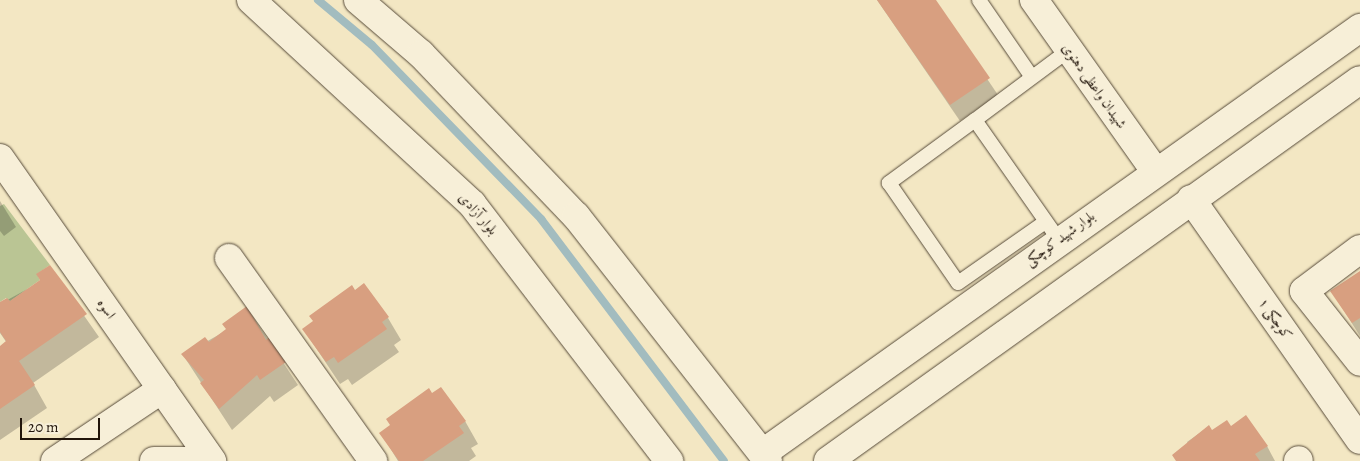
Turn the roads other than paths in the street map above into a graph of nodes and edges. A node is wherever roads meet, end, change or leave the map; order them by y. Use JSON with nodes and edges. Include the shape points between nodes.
{"nodes":[{"id":1,"x":251,"y":0,"type":"edge"},
{"id":2,"x":358,"y":0,"type":"edge"},
{"id":3,"x":979,"y":0,"type":"edge"},
{"id":4,"x":1034,"y":0,"type":"edge"},
{"id":5,"x":1360,"y":28,"type":"edge"},
{"id":6,"x":1069,"y":50,"type":"junction"},
{"id":7,"x":1032,"y":77,"type":"junction"},
{"id":8,"x":1360,"y":80,"type":"edge"},
{"id":9,"x":975,"y":120,"type":"junction"},
{"id":10,"x":0,"y":158,"type":"edge"},
{"id":11,"x":1155,"y":171,"type":"junction"},
{"id":12,"x":1191,"y":199,"type":"junction"},
{"id":13,"x":1052,"y":231,"type":"junction"},
{"id":14,"x":1360,"y":249,"type":"edge"},
{"id":15,"x":229,"y":258,"type":"dead end"},
{"id":16,"x":1360,"y":362,"type":"edge"},
{"id":17,"x":162,"y":389,"type":"junction"},
{"id":18,"x":821,"y":412,"type":"junction"},
{"id":19,"x":1360,"y":440,"type":"edge"},
{"id":20,"x":838,"y":454,"type":"edge"},
{"id":21,"x":766,"y":457,"type":"edge"},
{"id":22,"x":55,"y":461,"type":"edge"},
{"id":23,"x":154,"y":461,"type":"edge"},
{"id":24,"x":187,"y":461,"type":"edge"},
{"id":25,"x":212,"y":461,"type":"edge"},
{"id":26,"x":373,"y":461,"type":"edge"},
{"id":27,"x":669,"y":461,"type":"edge"}],
"edges":[{"from":1,"to":27,"type":"street","name":"بلوار آزادی","via":[[472,204]]},
{"from":2,"to":21,"type":"street","via":[[428,61],[557,196]]},
{"from":3,"to":7,"type":"lane"},
{"from":4,"to":6,"type":"street","name":"شهیدان واعظی دهنوی"},
{"from":5,"to":11,"type":"street","name":"بلوار شهید کوچکی"},
{"from":6,"to":7,"type":"lane"},
{"from":6,"to":11,"type":"street","name":"شهیدان واعظی دهنوی"},
{"from":7,"to":9,"type":"lane"},
{"from":8,"to":12,"type":"street"},
{"from":9,"to":13,"type":"lane"},
{"from":9,"to":13,"type":"lane","via":[[889,183],[899,198],[958,283]]},
{"from":10,"to":17,"type":"street","name":"اسوه"},
{"from":11,"to":13,"type":"street","name":"بلوار شهید کوچکی"},
{"from":12,"to":19,"type":"street","name":"کوچکی ۱"},
{"from":12,"to":20,"type":"street"},
{"from":13,"to":18,"type":"street","name":"بلوار شهید کوچکی"},
{"from":14,"to":16,"type":"street","via":[[1304,291]]},
{"from":15,"to":26,"type":"street"},
{"from":17,"to":22,"type":"street"},
{"from":17,"to":25,"type":"street","name":"اسوه"},
{"from":18,"to":20,"type":"street","via":[[824,437]]},
{"from":18,"to":21,"type":"street","name":"بلوار شهید کوچکی"},
{"from":23,"to":24,"type":"street"}]}
